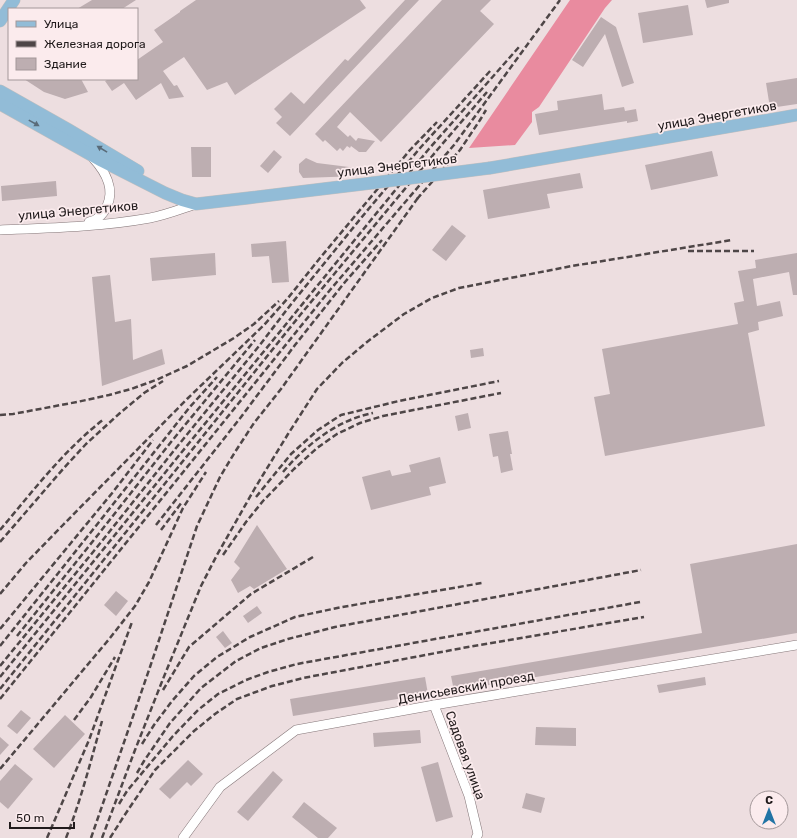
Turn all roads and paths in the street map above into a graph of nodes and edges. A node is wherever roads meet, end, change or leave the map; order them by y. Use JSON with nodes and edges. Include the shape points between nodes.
{"nodes":[{"id":1,"x":5,"y":0,"type":"edge"},
{"id":2,"x":0,"y":7,"type":"edge"},
{"id":3,"x":8,"y":9,"type":"edge"},
{"id":4,"x":0,"y":21,"type":"edge"},
{"id":5,"x":0,"y":92,"type":"edge"},
{"id":6,"x":0,"y":104,"type":"edge"},
{"id":7,"x":797,"y":115,"type":"edge"},
{"id":8,"x":86,"y":151,"type":"junction"},
{"id":9,"x":196,"y":204,"type":"junction"},
{"id":10,"x":74,"y":226,"type":"junction"},
{"id":11,"x":0,"y":230,"type":"edge"},
{"id":12,"x":797,"y":645,"type":"edge"},
{"id":13,"x":434,"y":705,"type":"junction"},
{"id":14,"x":184,"y":838,"type":"edge"},
{"id":15,"x":476,"y":838,"type":"edge"}],
"edges":[{"from":1,"to":2,"type":"main road"},
{"from":3,"to":4,"type":"main road"},
{"from":9,"to":5,"type":"main road","one_way":true},
{"from":6,"to":8,"type":"main road","one_way":true},
{"from":7,"to":9,"type":"main road","name":"улица Энергетиков","bridge":true,"via":[[490,168]]},
{"from":8,"to":9,"type":"main road","via":[[165,192]]},
{"from":8,"to":10,"type":"street","via":[[100,165],[106,177],[110,187],[110,200],[104,213],[95,220]]},
{"from":9,"to":10,"type":"street","name":"улица Энергетиков","via":[[150,218]]},
{"from":10,"to":11,"type":"street","name":"улица Энергетиков"},
{"from":12,"to":13,"type":"street","name":"Денисьевский проезд"},
{"from":13,"to":14,"type":"street","name":"Денисьевский проезд","via":[[296,730],[220,787]]},
{"from":13,"to":15,"type":"street","name":"Садовая улица","via":[[469,796],[478,834]]}]}
